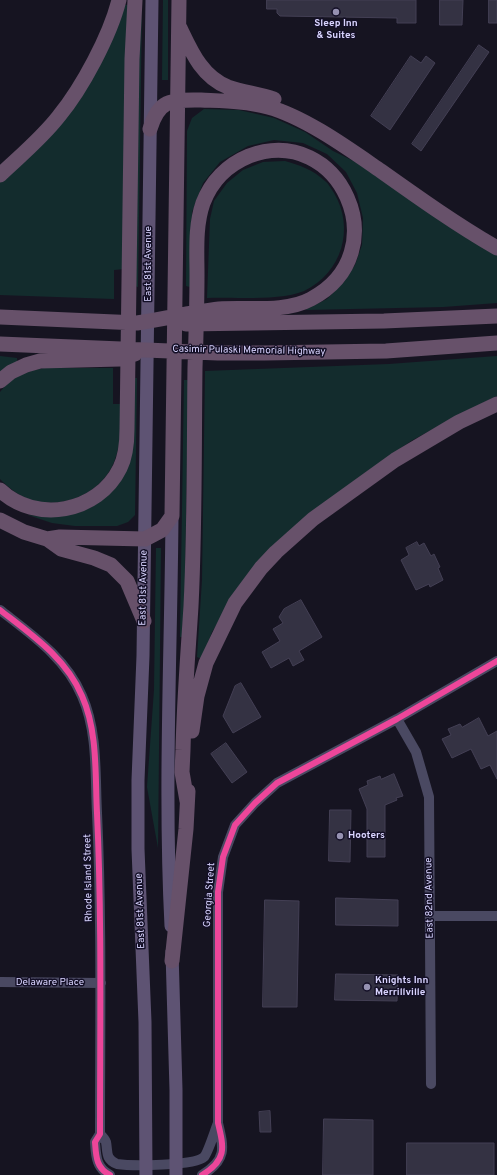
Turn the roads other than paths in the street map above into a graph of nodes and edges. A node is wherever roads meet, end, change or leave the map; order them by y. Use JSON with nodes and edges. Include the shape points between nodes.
{"nodes":[{"id":1,"x":119,"y":0,"type":"edge"},
{"id":2,"x":135,"y":0,"type":"edge"},
{"id":3,"x":152,"y":0,"type":"edge"},
{"id":4,"x":179,"y":0,"type":"edge"},
{"id":5,"x":178,"y":24,"type":"junction"},
{"id":6,"x":177,"y":100,"type":"junction"},
{"id":7,"x":150,"y":129,"type":"junction"},
{"id":8,"x":347,"y":148,"type":"junction"},
{"id":9,"x":0,"y":175,"type":"edge"},
{"id":10,"x":497,"y":248,"type":"edge"},
{"id":11,"x":497,"y":316,"type":"edge"},
{"id":12,"x":0,"y":317,"type":"edge"},
{"id":13,"x":218,"y":317,"type":"junction"},
{"id":14,"x":497,"y":343,"type":"edge"},
{"id":15,"x":0,"y":344,"type":"edge"},
{"id":16,"x":104,"y":354,"type":"junction"},
{"id":17,"x":0,"y":381,"type":"edge"},
{"id":18,"x":497,"y":404,"type":"edge"},
{"id":19,"x":0,"y":490,"type":"edge"},
{"id":20,"x":172,"y":516,"type":"junction"},
{"id":21,"x":0,"y":520,"type":"edge"},
{"id":22,"x":47,"y":539,"type":"junction"},
{"id":23,"x":145,"y":539,"type":"junction"},
{"id":24,"x":0,"y":610,"type":"edge"},
{"id":25,"x":144,"y":621,"type":"junction"},
{"id":26,"x":497,"y":661,"type":"edge"},
{"id":27,"x":397,"y":719,"type":"junction"},
{"id":28,"x":187,"y":801,"type":"junction"},
{"id":29,"x":430,"y":916,"type":"junction"},
{"id":30,"x":497,"y":916,"type":"edge"},
{"id":31,"x":172,"y":960,"type":"junction"},
{"id":32,"x":0,"y":982,"type":"edge"},
{"id":33,"x":101,"y":983,"type":"junction"},
{"id":34,"x":431,"y":1084,"type":"dead end"},
{"id":35,"x":218,"y":1123,"type":"junction"},
{"id":36,"x":100,"y":1134,"type":"junction"},
{"id":37,"x":176,"y":1169,"type":"edge"},
{"id":38,"x":146,"y":1170,"type":"edge"},
{"id":39,"x":110,"y":1175,"type":"edge"},
{"id":40,"x":202,"y":1175,"type":"edge"}],
"edges":[{"from":1,"to":9,"type":"highway","via":[[114,18],[79,88],[59,117]]},
{"from":2,"to":19,"type":"highway","via":[[127,429],[121,467],[94,498],[72,508],[36,509],[14,501]]},
{"from":3,"to":7,"type":"main road","name":"East 81st Avenue"},
{"from":4,"to":5,"type":"highway"},
{"from":5,"to":6,"type":"highway"},
{"from":5,"to":8,"type":"highway","via":[[196,60],[220,83],[296,108],[312,117]]},
{"from":6,"to":7,"type":"highway","via":[[159,109]]},
{"from":6,"to":8,"type":"highway","via":[[238,102],[268,107],[307,124]]},
{"from":6,"to":20,"type":"highway"},
{"from":7,"to":23,"type":"main road","name":"East 81st Avenue"},
{"from":8,"to":10,"type":"highway"},
{"from":11,"to":13,"type":"highway","via":[[384,322]]},
{"from":12,"to":13,"type":"highway","via":[[137,324]]},
{"from":13,"to":28,"type":"highway","via":[[300,304],[322,292],[339,276],[350,256],[354,240],[352,207],[340,183],[310,158],[284,151],[263,152],[242,159],[210,188],[199,216],[191,582],[182,772]]},
{"from":14,"to":16,"type":"highway","name":"Casimir Pulaski Memorial Highway","via":[[386,351],[218,353],[150,350]]},
{"from":15,"to":16,"type":"highway","name":"Casimir Pulaski Memorial Highway"},
{"from":16,"to":17,"type":"highway","via":[[40,361],[16,370]]},
{"from":18,"to":28,"type":"highway","via":[[459,422],[395,460],[313,519],[261,568],[235,603],[206,663],[194,716]]},
{"from":20,"to":23,"type":"highway","via":[[162,530]]},
{"from":20,"to":31,"type":"main road","via":[[168,876]]},
{"from":21,"to":22,"type":"highway","via":[[24,532]]},
{"from":22,"to":23,"type":"highway"},
{"from":22,"to":25,"type":"highway","via":[[61,549],[100,560],[116,569],[130,588]]},
{"from":23,"to":25,"type":"main road","name":"East 81st Avenue"},
{"from":24,"to":33,"type":"street","name":"Rhode Island Street","via":[[61,662],[78,688],[89,716],[93,742],[100,872]]},
{"from":25,"to":38,"type":"main road","name":"East 81st Avenue","via":[[138,780],[145,1022]]},
{"from":26,"to":27,"type":"street","name":"Georgia Street"},
{"from":27,"to":29,"type":"street","name":"East 82nd Avenue","via":[[416,752],[429,797]]},
{"from":27,"to":35,"type":"street","name":"Georgia Street","via":[[277,784],[234,825],[223,857],[218,892]]},
{"from":28,"to":31,"type":"highway","via":[[186,835]]},
{"from":29,"to":30,"type":"street"},
{"from":29,"to":34,"type":"street","name":"East 82nd Avenue"},
{"from":31,"to":37,"type":"main road"},
{"from":32,"to":33,"type":"street","name":"Delaware Place"},
{"from":33,"to":36,"type":"street","name":"Rhode Island Street"},
{"from":35,"to":37,"type":"street","name":"Georgia Street","via":[[207,1153],[202,1158]]},
{"from":35,"to":40,"type":"street","name":"Georgia Street","via":[[223,1143],[222,1155],[214,1166]]},
{"from":36,"to":38,"type":"street","name":"Rhode Island Street","via":[[106,1142],[108,1156],[114,1162]]},
{"from":36,"to":39,"type":"street","name":"Rhode Island Street","via":[[95,1142],[97,1160],[101,1168]]},
{"from":37,"to":38,"type":"street","name":"Rhode Island Street"}]}
